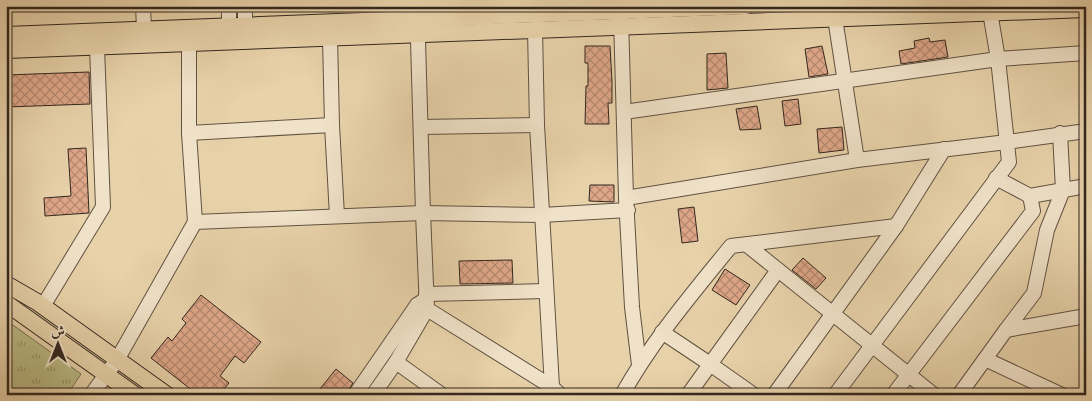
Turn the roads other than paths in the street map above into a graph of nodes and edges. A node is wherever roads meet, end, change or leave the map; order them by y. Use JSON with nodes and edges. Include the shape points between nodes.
{"nodes":[{"id":1,"x":143,"y":6,"type":"edge"},
{"id":2,"x":229,"y":6,"type":"edge"},
{"id":3,"x":245,"y":6,"type":"edge"},
{"id":4,"x":746,"y":6,"type":"edge"},
{"id":5,"x":1086,"y":8,"type":"edge"},
{"id":6,"x":990,"y":12,"type":"junction"},
{"id":7,"x":621,"y":15,"type":"edge"},
{"id":8,"x":835,"y":18,"type":"junction"},
{"id":9,"x":418,"y":20,"type":"edge"},
{"id":10,"x":237,"y":26,"type":"junction"},
{"id":11,"x":144,"y":29,"type":"junction"},
{"id":12,"x":535,"y":30,"type":"junction"},
{"id":13,"x":6,"y":35,"type":"edge"},
{"id":14,"x":187,"y":35,"type":"junction"},
{"id":15,"x":330,"y":38,"type":"junction"},
{"id":16,"x":97,"y":46,"type":"junction"},
{"id":17,"x":6,"y":50,"type":"edge"},
{"id":18,"x":1086,"y":53,"type":"edge"},
{"id":19,"x":998,"y":59,"type":"junction"},
{"id":20,"x":844,"y":80,"type":"junction"},
{"id":21,"x":624,"y":112,"type":"junction"},
{"id":22,"x":332,"y":125,"type":"junction"},
{"id":23,"x":537,"y":125,"type":"junction"},
{"id":24,"x":420,"y":127,"type":"junction"},
{"id":25,"x":1086,"y":131,"type":"edge"},
{"id":26,"x":189,"y":133,"type":"junction"},
{"id":27,"x":1060,"y":134,"type":"junction"},
{"id":28,"x":1007,"y":142,"type":"junction"},
{"id":29,"x":944,"y":149,"type":"junction"},
{"id":30,"x":857,"y":160,"type":"junction"},
{"id":31,"x":996,"y":178,"type":"junction"},
{"id":32,"x":1086,"y":186,"type":"edge"},
{"id":33,"x":1063,"y":190,"type":"junction"},
{"id":34,"x":1030,"y":196,"type":"junction"},
{"id":35,"x":627,"y":204,"type":"junction"},
{"id":36,"x":422,"y":213,"type":"junction"},
{"id":37,"x":542,"y":214,"type":"junction"},
{"id":38,"x":338,"y":216,"type":"junction"},
{"id":39,"x":195,"y":222,"type":"junction"},
{"id":40,"x":896,"y":226,"type":"junction"},
{"id":41,"x":747,"y":245,"type":"junction"},
{"id":42,"x":778,"y":270,"type":"junction"},
{"id":43,"x":6,"y":284,"type":"edge"},
{"id":44,"x":545,"y":291,"type":"junction"},
{"id":45,"x":424,"y":302,"type":"junction"},
{"id":46,"x":6,"y":303,"type":"edge"},
{"id":47,"x":43,"y":306,"type":"junction"},
{"id":48,"x":833,"y":315,"type":"junction"},
{"id":49,"x":1086,"y":316,"type":"edge"},
{"id":50,"x":1006,"y":330,"type":"junction"},
{"id":51,"x":662,"y":332,"type":"junction"},
{"id":52,"x":871,"y":346,"type":"junction"},
{"id":53,"x":985,"y":359,"type":"junction"},
{"id":54,"x":117,"y":360,"type":"junction"},
{"id":55,"x":396,"y":362,"type":"junction"},
{"id":56,"x":710,"y":364,"type":"junction"},
{"id":57,"x":638,"y":365,"type":"junction"},
{"id":58,"x":106,"y":374,"type":"junction"},
{"id":59,"x":908,"y":374,"type":"junction"},
{"id":60,"x":556,"y":391,"type":"edge"},
{"id":61,"x":91,"y":395,"type":"edge"},
{"id":62,"x":135,"y":395,"type":"edge"},
{"id":63,"x":167,"y":395,"type":"edge"},
{"id":64,"x":354,"y":395,"type":"edge"},
{"id":65,"x":373,"y":395,"type":"edge"},
{"id":66,"x":442,"y":395,"type":"edge"},
{"id":67,"x":622,"y":395,"type":"edge"},
{"id":68,"x":688,"y":395,"type":"edge"},
{"id":69,"x":754,"y":395,"type":"edge"},
{"id":70,"x":774,"y":395,"type":"edge"},
{"id":71,"x":835,"y":395,"type":"edge"},
{"id":72,"x":892,"y":395,"type":"edge"},
{"id":73,"x":934,"y":395,"type":"edge"},
{"id":74,"x":959,"y":395,"type":"edge"},
{"id":75,"x":1062,"y":395,"type":"edge"}],
"edges":[{"from":1,"to":11,"type":"street"},
{"from":2,"to":10,"type":"street"},
{"from":3,"to":10,"type":"street"},
{"from":4,"to":7,"type":"main road"},
{"from":5,"to":6,"type":"main road"},
{"from":6,"to":8,"type":"main road"},
{"from":6,"to":19,"type":"street"},
{"from":7,"to":8,"type":"main road"},
{"from":7,"to":9,"type":"main road"},
{"from":7,"to":12,"type":"main road"},
{"from":7,"to":21,"type":"street"},
{"from":8,"to":20,"type":"street"},
{"from":9,"to":10,"type":"main road"},
{"from":9,"to":12,"type":"main road"},
{"from":9,"to":15,"type":"main road"},
{"from":9,"to":24,"type":"street"},
{"from":10,"to":14,"type":"main road"},
{"from":11,"to":13,"type":"main road"},
{"from":11,"to":14,"type":"main road"},
{"from":12,"to":23,"type":"street"},
{"from":14,"to":15,"type":"main road"},
{"from":14,"to":16,"type":"main road"},
{"from":14,"to":26,"type":"street"},
{"from":15,"to":22,"type":"street"},
{"from":16,"to":17,"type":"main road"},
{"from":16,"to":47,"type":"street","via":[[103,207]]},
{"from":18,"to":19,"type":"street"},
{"from":19,"to":20,"type":"street"},
{"from":19,"to":28,"type":"street"},
{"from":20,"to":21,"type":"street"},
{"from":20,"to":30,"type":"street"},
{"from":21,"to":35,"type":"street"},
{"from":22,"to":26,"type":"street"},
{"from":22,"to":38,"type":"street"},
{"from":23,"to":24,"type":"street"},
{"from":23,"to":37,"type":"street"},
{"from":24,"to":36,"type":"street"},
{"from":25,"to":27,"type":"street"},
{"from":26,"to":39,"type":"street"},
{"from":27,"to":28,"type":"street"},
{"from":27,"to":33,"type":"street"},
{"from":28,"to":29,"type":"street"},
{"from":28,"to":31,"type":"street","via":[[1009,162]]},
{"from":29,"to":30,"type":"street"},
{"from":29,"to":40,"type":"street"},
{"from":30,"to":35,"type":"street"},
{"from":31,"to":34,"type":"street"},
{"from":31,"to":52,"type":"street"},
{"from":32,"to":33,"type":"street"},
{"from":33,"to":34,"type":"street"},
{"from":33,"to":50,"type":"street","via":[[1048,230],[1034,293]]},
{"from":34,"to":59,"type":"street","via":[[1033,211]]},
{"from":35,"to":37,"type":"street"},
{"from":35,"to":57,"type":"street"},
{"from":36,"to":37,"type":"street"},
{"from":36,"to":38,"type":"street"},
{"from":36,"to":45,"type":"street"},
{"from":37,"to":44,"type":"street"},
{"from":38,"to":39,"type":"street"},
{"from":39,"to":54,"type":"street"},
{"from":40,"to":41,"type":"street"},
{"from":40,"to":48,"type":"street"},
{"from":41,"to":42,"type":"street"},
{"from":41,"to":51,"type":"street","via":[[731,246]]},
{"from":42,"to":48,"type":"street"},
{"from":42,"to":56,"type":"street"},
{"from":43,"to":47,"type":"main road"},
{"from":44,"to":45,"type":"street"},
{"from":44,"to":60,"type":"street"},
{"from":45,"to":55,"type":"street"},
{"from":45,"to":60,"type":"street"},
{"from":45,"to":64,"type":"street"},
{"from":46,"to":58,"type":"main road"},
{"from":47,"to":54,"type":"main road"},
{"from":48,"to":52,"type":"street"},
{"from":48,"to":70,"type":"street"},
{"from":49,"to":50,"type":"street"},
{"from":50,"to":53,"type":"street"},
{"from":51,"to":56,"type":"street"},
{"from":51,"to":57,"type":"street"},
{"from":52,"to":59,"type":"street"},
{"from":52,"to":71,"type":"street"},
{"from":53,"to":74,"type":"street"},
{"from":53,"to":75,"type":"street"},
{"from":54,"to":58,"type":"street"},
{"from":54,"to":63,"type":"main road"},
{"from":55,"to":65,"type":"street"},
{"from":55,"to":66,"type":"street"},
{"from":56,"to":68,"type":"street"},
{"from":56,"to":69,"type":"street"},
{"from":57,"to":67,"type":"street"},
{"from":58,"to":61,"type":"street"},
{"from":58,"to":62,"type":"main road"},
{"from":59,"to":72,"type":"street"},
{"from":59,"to":73,"type":"street"}]}
